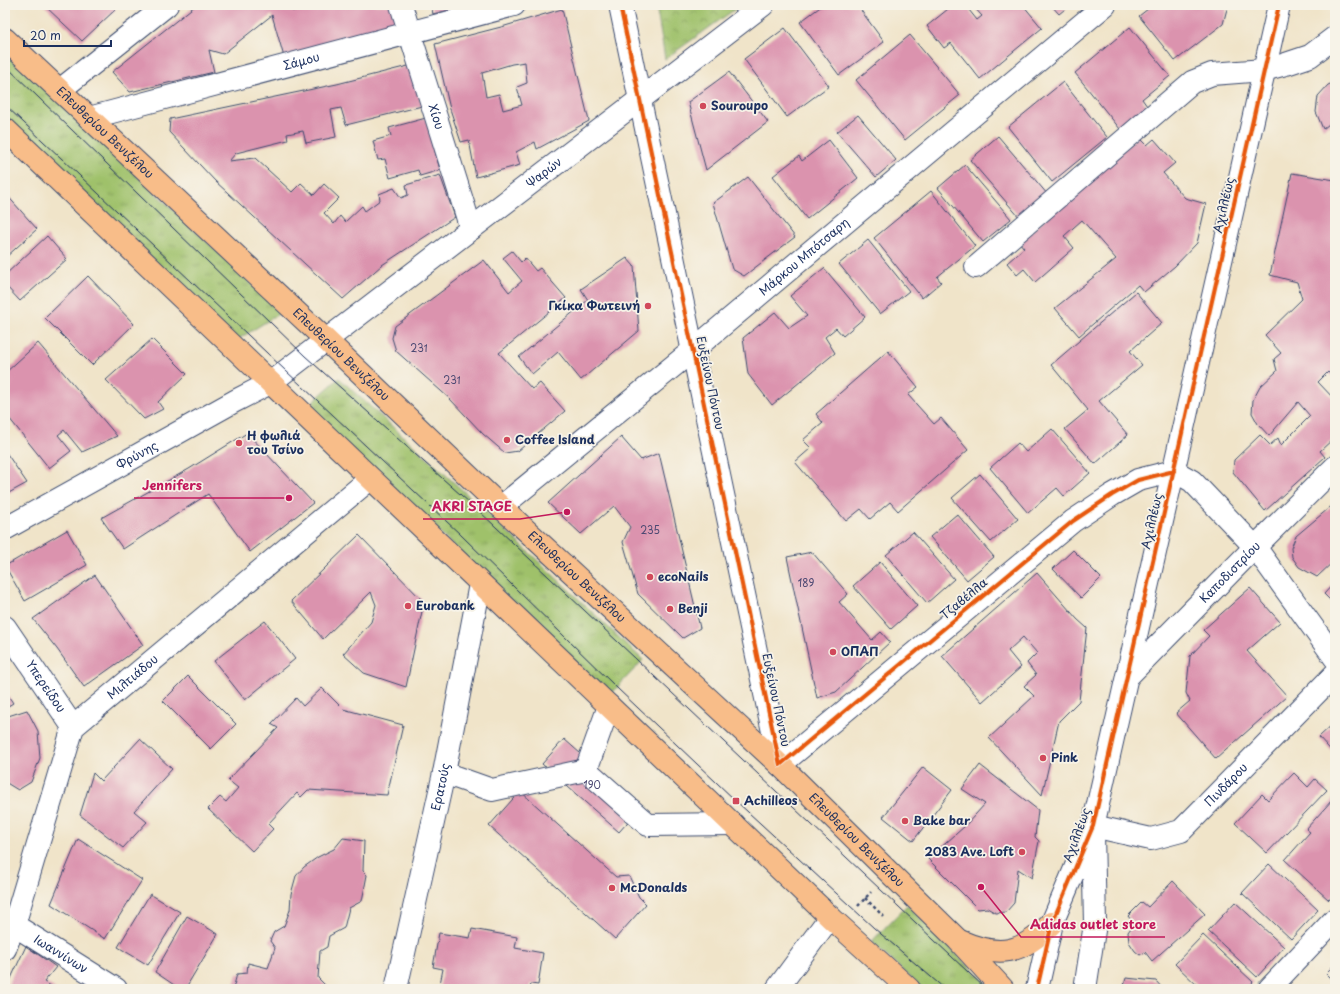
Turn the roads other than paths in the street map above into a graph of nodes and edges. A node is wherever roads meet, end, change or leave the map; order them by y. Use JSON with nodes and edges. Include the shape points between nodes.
{"nodes":[{"id":1,"x":167,"y":5,"type":"edge"},
{"id":2,"x":401,"y":5,"type":"edge"},
{"id":3,"x":514,"y":5,"type":"edge"},
{"id":4,"x":620,"y":5,"type":"edge"},
{"id":5,"x":763,"y":5,"type":"edge"},
{"id":6,"x":1105,"y":5,"type":"edge"},
{"id":7,"x":1279,"y":5,"type":"edge"},
{"id":8,"x":410,"y":34,"type":"junction"},
{"id":9,"x":1335,"y":37,"type":"edge"},
{"id":10,"x":5,"y":39,"type":"edge"},
{"id":11,"x":1264,"y":70,"type":"junction"},
{"id":12,"x":60,"y":90,"type":"junction"},
{"id":13,"x":640,"y":100,"type":"junction"},
{"id":14,"x":89,"y":118,"type":"junction"},
{"id":15,"x":7,"y":135,"type":"edge"},
{"id":16,"x":471,"y":229,"type":"junction"},
{"id":17,"x":976,"y":267,"type":"dead end"},
{"id":18,"x":326,"y":340,"type":"junction"},
{"id":19,"x":693,"y":350,"type":"junction"},
{"id":20,"x":270,"y":383,"type":"junction"},
{"id":21,"x":1335,"y":468,"type":"edge"},
{"id":22,"x":1174,"y":471,"type":"junction"},
{"id":23,"x":370,"y":479,"type":"junction"},
{"id":24,"x":501,"y":507,"type":"junction"},
{"id":25,"x":5,"y":529,"type":"edge"},
{"id":26,"x":1255,"y":547,"type":"junction"},
{"id":27,"x":480,"y":584,"type":"junction"},
{"id":28,"x":5,"y":627,"type":"edge"},
{"id":29,"x":1335,"y":658,"type":"edge"},
{"id":30,"x":1335,"y":674,"type":"edge"},
{"id":31,"x":1127,"y":677,"type":"junction"},
{"id":32,"x":609,"y":706,"type":"junction"},
{"id":33,"x":73,"y":727,"type":"junction"},
{"id":34,"x":780,"y":765,"type":"junction"},
{"id":35,"x":586,"y":770,"type":"junction"},
{"id":36,"x":444,"y":772,"type":"junction"},
{"id":37,"x":732,"y":824,"type":"junction"},
{"id":38,"x":1093,"y":826,"type":"junction"},
{"id":39,"x":830,"y":917,"type":"junction"},
{"id":40,"x":1335,"y":919,"type":"edge"},
{"id":41,"x":10,"y":923,"type":"edge"},
{"id":42,"x":1052,"y":923,"type":"junction"},
{"id":43,"x":958,"y":940,"type":"junction"},
{"id":44,"x":5,"y":949,"type":"edge"},
{"id":45,"x":116,"y":989,"type":"edge"},
{"id":46,"x":396,"y":989,"type":"edge"},
{"id":47,"x":777,"y":989,"type":"edge"},
{"id":48,"x":909,"y":989,"type":"edge"},
{"id":49,"x":1004,"y":989,"type":"edge"},
{"id":50,"x":1037,"y":989,"type":"edge"},
{"id":51,"x":1085,"y":989,"type":"edge"},
{"id":52,"x":1269,"y":989,"type":"edge"}],
"edges":[{"from":1,"to":12,"type":"street"},
{"from":2,"to":8,"type":"street","name":"Χίου"},
{"from":3,"to":8,"type":"street","name":"Σάμου"},
{"from":4,"to":13,"type":"street","name":"Ευξείνου Πόντου"},
{"from":5,"to":13,"type":"street","name":"Ψαρών"},
{"from":6,"to":19,"type":"street","name":"Μάρκου Μπότσαρη"},
{"from":7,"to":11,"type":"street","name":"Αχιλλέως"},
{"from":8,"to":14,"type":"street","name":"Σάμου"},
{"from":8,"to":16,"type":"street","name":"Χίου"},
{"from":9,"to":11,"type":"street","via":[[1310,56]]},
{"from":10,"to":12,"type":"main road","name":"Ελευθερίου Βενιζέλου"},
{"from":11,"to":17,"type":"street","via":[[1212,74],[1192,82]]},
{"from":11,"to":22,"type":"street","name":"Αχιλλέως"},
{"from":12,"to":14,"type":"main road","name":"Ελευθερίου Βενιζέλου"},
{"from":13,"to":16,"type":"street","name":"Ψαρών"},
{"from":13,"to":19,"type":"street","name":"Ευξείνου Πόντου"},
{"from":14,"to":18,"type":"main road","name":"Ελευθερίου Βενιζέλου"},
{"from":15,"to":20,"type":"main road"},
{"from":16,"to":18,"type":"street","name":"Ψαρών"},
{"from":18,"to":20,"type":"street","name":"Φρύνης"},
{"from":18,"to":24,"type":"main road","name":"Ελευθερίου Βενιζέλου"},
{"from":19,"to":24,"type":"street","name":"Μάρκου Μπότσαρη"},
{"from":19,"to":34,"type":"street","name":"Ευξείνου Πόντου"},
{"from":20,"to":23,"type":"main road"},
{"from":20,"to":25,"type":"street","name":"Φρύνης"},
{"from":21,"to":26,"type":"street","name":"Καποδιστρίου"},
{"from":22,"to":26,"type":"street","via":[[1192,481]]},
{"from":22,"to":31,"type":"street","name":"Αχιλλέως"},
{"from":22,"to":34,"type":"street","name":"Τζαβέλλα","via":[[1138,480],[1073,521]]},
{"from":23,"to":27,"type":"main road"},
{"from":23,"to":33,"type":"street","name":"Μιλτιάδου"},
{"from":24,"to":34,"type":"main road","name":"Ελευθερίου Βενιζέλου"},
{"from":26,"to":29,"type":"street"},
{"from":26,"to":31,"type":"street","name":"Καποδιστρίου"},
{"from":27,"to":32,"type":"main road"},
{"from":27,"to":36,"type":"street","name":"Ερατούς"},
{"from":28,"to":33,"type":"street","name":"Υπερείδου"},
{"from":30,"to":38,"type":"street","name":"Πινδάρου","via":[[1181,831],[1151,838]]},
{"from":31,"to":38,"type":"street","name":"Αχιλλέως"},
{"from":32,"to":35,"type":"street"},
{"from":32,"to":37,"type":"main road"},
{"from":33,"to":41,"type":"street"},
{"from":34,"to":43,"type":"main road","name":"Ελευθερίου Βενιζέλου"},
{"from":35,"to":36,"type":"street","via":[[492,790]]},
{"from":35,"to":37,"type":"street","via":[[648,825]]},
{"from":36,"to":46,"type":"street","name":"Ερατούς"},
{"from":37,"to":39,"type":"main road"},
{"from":38,"to":42,"type":"street","name":"Αχιλλέως"},
{"from":38,"to":51,"type":"street","name":"Αχιλλέως","via":[[1095,924]]},
{"from":39,"to":47,"type":"street"},
{"from":39,"to":48,"type":"main road"},
{"from":40,"to":52,"type":"street"},
{"from":41,"to":44,"type":"street"},
{"from":41,"to":45,"type":"street","name":"Ιωαννίνων"},
{"from":42,"to":43,"type":"main road","via":[[1034,941],[1008,951],[978,949]]},
{"from":42,"to":50,"type":"street","name":"Αχιλλέως"},
{"from":43,"to":49,"type":"main road","name":"Ελευθερίου Βενιζέλου"}]}
